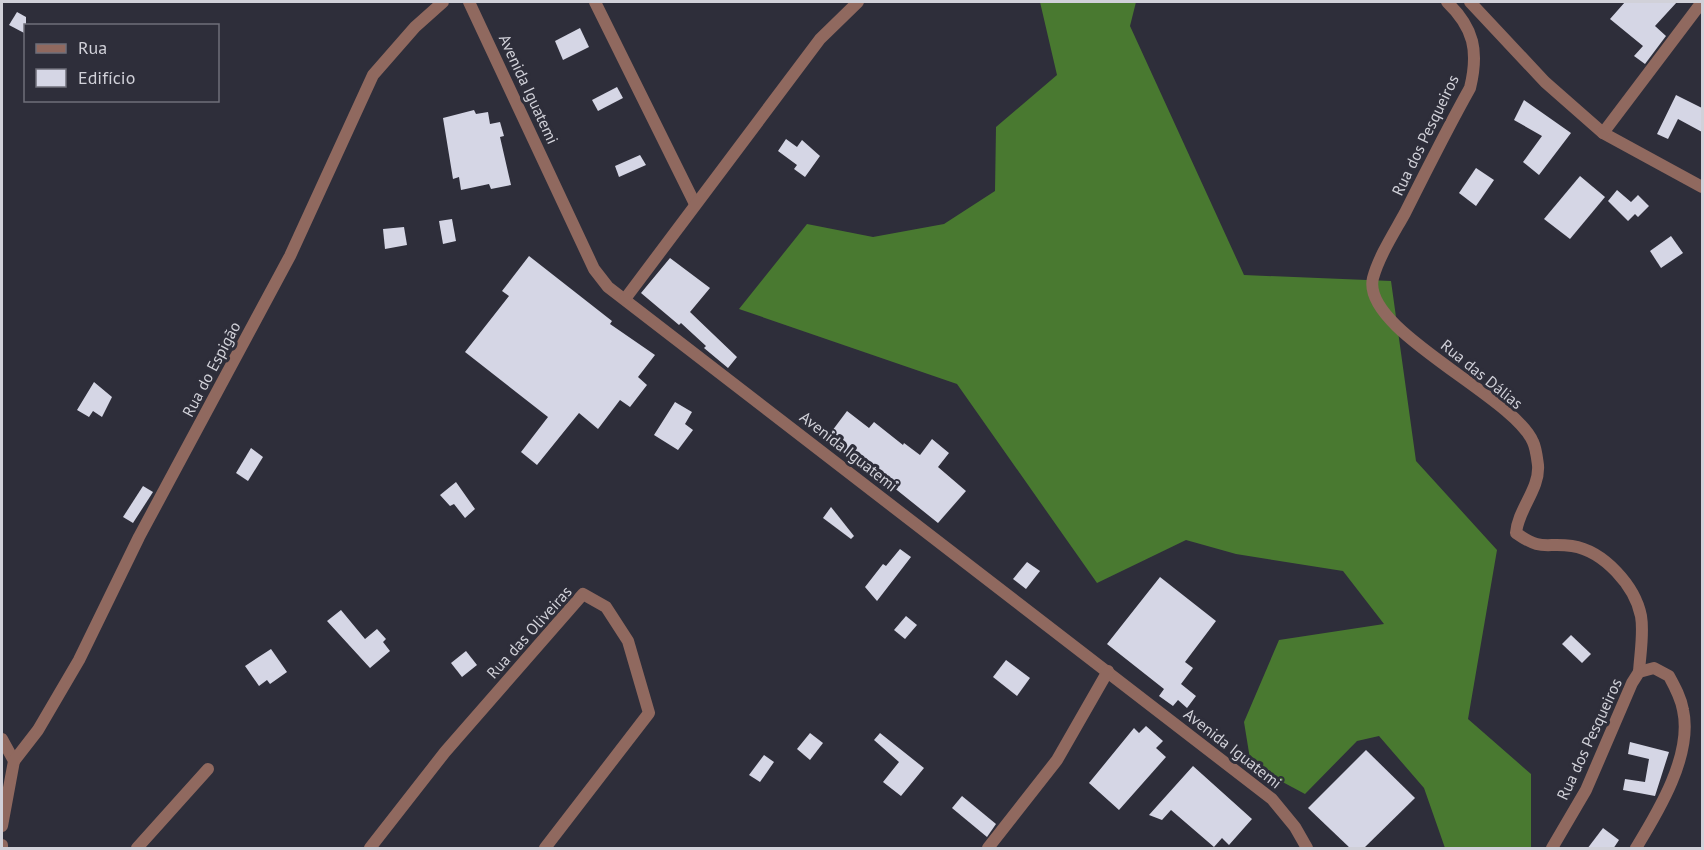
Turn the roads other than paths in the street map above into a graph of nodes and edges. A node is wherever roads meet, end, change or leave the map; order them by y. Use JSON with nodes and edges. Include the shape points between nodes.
{"nodes":[{"id":1,"x":443,"y":2,"type":"edge"},
{"id":2,"x":469,"y":2,"type":"edge"},
{"id":3,"x":595,"y":2,"type":"edge"},
{"id":4,"x":858,"y":2,"type":"edge"},
{"id":5,"x":1447,"y":2,"type":"edge"},
{"id":6,"x":1470,"y":2,"type":"edge"},
{"id":7,"x":1701,"y":5,"type":"edge"},
{"id":8,"x":1603,"y":133,"type":"junction"},
{"id":9,"x":1702,"y":188,"type":"edge"},
{"id":10,"x":695,"y":204,"type":"junction"},
{"id":11,"x":1385,"y":251,"type":"joint"},
{"id":12,"x":625,"y":299,"type":"junction"},
{"id":13,"x":1108,"y":671,"type":"junction"},
{"id":14,"x":1639,"y":672,"type":"junction"},
{"id":15,"x":2,"y":739,"type":"edge"},
{"id":16,"x":15,"y":761,"type":"junction"},
{"id":17,"x":208,"y":769,"type":"dead end"},
{"id":18,"x":2,"y":826,"type":"edge"},
{"id":19,"x":137,"y":849,"type":"edge"},
{"id":20,"x":370,"y":849,"type":"edge"},
{"id":21,"x":545,"y":849,"type":"edge"},
{"id":22,"x":988,"y":849,"type":"edge"},
{"id":23,"x":1307,"y":849,"type":"edge"},
{"id":24,"x":1552,"y":849,"type":"edge"},
{"id":25,"x":1636,"y":849,"type":"edge"}],
"edges":[{"from":1,"to":16,"type":"street","name":"Rua do Espigão","via":[[373,75],[290,256],[139,537],[79,660]]},
{"from":2,"to":12,"type":"street","name":"Avenida Iguatemi","via":[[594,269],[608,287]]},
{"from":3,"to":10,"type":"street"},
{"from":4,"to":10,"type":"street","via":[[820,39]]},
{"from":5,"to":11,"type":"street","name":"Rua dos Pesqueiros","via":[[1463,17],[1472,36],[1470,88]]},
{"from":6,"to":8,"type":"street","via":[[1545,82]]},
{"from":7,"to":8,"type":"street"},
{"from":8,"to":9,"type":"street"},
{"from":10,"to":12,"type":"street"},
{"from":11,"to":14,"type":"street","name":"Rua das Dálias","via":[[1373,280],[1375,298],[1390,319],[1446,367],[1503,408],[1533,441],[1538,467],[1530,497],[1517,518],[1516,532],[1529,543],[1573,546],[1603,560],[1628,585],[1641,617]]},
{"from":12,"to":13,"type":"street","name":"Avenida Iguatemi"},
{"from":13,"to":22,"type":"street","via":[[1057,760]]},
{"from":13,"to":23,"type":"street","name":"Avenida Iguatemi","via":[[1272,799]]},
{"from":14,"to":24,"type":"street","name":"Rua dos Pesqueiros","via":[[1586,790]]},
{"from":14,"to":25,"type":"street","name":"Rua dos Pesqueiros","via":[[1654,668],[1669,676],[1684,712],[1682,744],[1663,804]]},
{"from":15,"to":16,"type":"street"},
{"from":16,"to":18,"type":"street"},
{"from":17,"to":19,"type":"street"},
{"from":20,"to":21,"type":"street","name":"Rua das Oliveiras","via":[[445,752],[583,594],[606,607],[628,641],[649,713]]}]}
